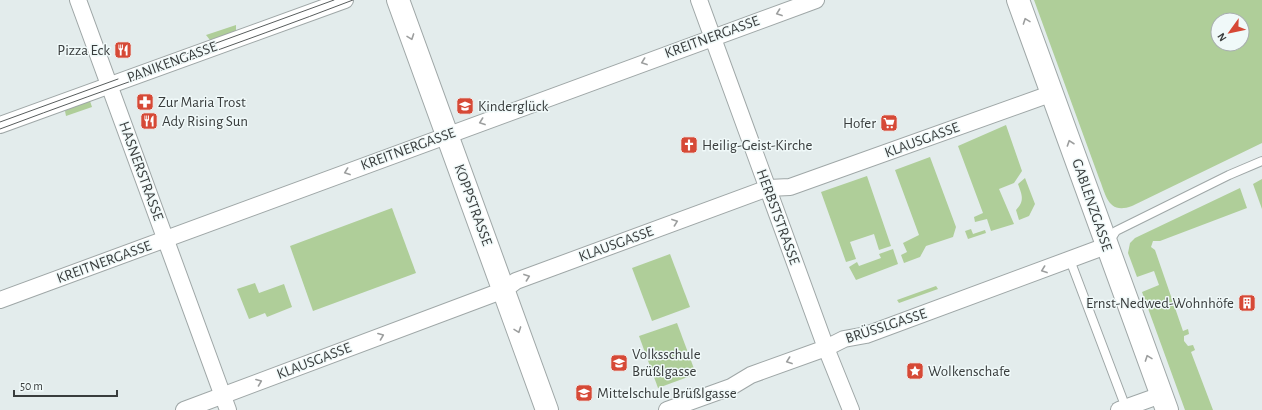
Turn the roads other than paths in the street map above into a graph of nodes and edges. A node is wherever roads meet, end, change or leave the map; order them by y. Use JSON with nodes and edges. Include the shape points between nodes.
{"nodes":[{"id":1,"x":78,"y":0,"type":"edge"},
{"id":2,"x":345,"y":0,"type":"edge"},
{"id":3,"x":398,"y":0,"type":"edge"},
{"id":4,"x":699,"y":0,"type":"edge"},
{"id":5,"x":816,"y":0,"type":"edge"},
{"id":6,"x":1018,"y":0,"type":"edge"},
{"id":7,"x":712,"y":37,"type":"junction"},
{"id":8,"x":109,"y":85,"type":"junction"},
{"id":9,"x":1053,"y":92,"type":"junction"},
{"id":10,"x":0,"y":126,"type":"edge"},
{"id":11,"x":447,"y":135,"type":"junction"},
{"id":12,"x":1262,"y":161,"type":"edge"},
{"id":13,"x":768,"y":188,"type":"junction"},
{"id":14,"x":166,"y":239,"type":"junction"},
{"id":15,"x":1106,"y":246,"type":"junction"},
{"id":16,"x":1070,"y":260,"type":"junction"},
{"id":17,"x":504,"y":290,"type":"junction"},
{"id":18,"x":0,"y":300,"type":"edge"},
{"id":19,"x":826,"y":348,"type":"junction"},
{"id":20,"x":1164,"y":402,"type":"edge"},
{"id":21,"x":226,"y":403,"type":"edge"},
{"id":22,"x":1122,"y":409,"type":"edge"},
{"id":23,"x":184,"y":410,"type":"edge"},
{"id":24,"x":547,"y":410,"type":"edge"},
{"id":25,"x":667,"y":410,"type":"edge"},
{"id":26,"x":851,"y":410,"type":"edge"}],
"edges":[{"from":1,"to":8,"type":"street","name":"HASNERSTRASSE"},
{"from":2,"to":8,"type":"street","name":"PANIKENGASSE"},
{"from":3,"to":11,"type":"main road","name":"KOPPSTRASSE","one_way":true},
{"from":4,"to":7,"type":"street","name":"HERBSTSTRASSE"},
{"from":5,"to":7,"type":"street","name":"KREITNERGASSE","one_way":true},
{"from":9,"to":6,"type":"main road","name":"GABLENZGASSE","one_way":true},
{"from":7,"to":11,"type":"street","name":"KREITNERGASSE","one_way":true},
{"from":7,"to":13,"type":"street","name":"HERBSTSTRASSE"},
{"from":8,"to":10,"type":"street","name":"PANIKENGASSE"},
{"from":8,"to":14,"type":"street","name":"HASNERSTRASSE"},
{"from":9,"to":13,"type":"street","name":"KLAUSGASSE","via":[[790,187]]},
{"from":15,"to":9,"type":"main road","name":"GABLENZGASSE","one_way":true},
{"from":11,"to":14,"type":"street","name":"KREITNERGASSE","one_way":true},
{"from":11,"to":17,"type":"main road","name":"KOPPSTRASSE"},
{"from":12,"to":15,"type":"lane","via":[[1116,231]]},
{"from":17,"to":13,"type":"street","name":"KLAUSGASSE","one_way":true,"via":[[516,281]]},
{"from":13,"to":19,"type":"street","name":"HERBSTSTRASSE"},
{"from":14,"to":18,"type":"street","name":"KREITNERGASSE"},
{"from":14,"to":21,"type":"street","name":"HASNERSTRASSE"},
{"from":15,"to":16,"type":"street","name":"BRÜSSLGASSE"},
{"from":20,"to":15,"type":"main road","name":"GABLENZGASSE","one_way":true},
{"from":16,"to":19,"type":"street","name":"BRÜSSLGASSE","one_way":true,"via":[[866,335],[844,338]]},
{"from":16,"to":22,"type":"lane"},
{"from":21,"to":17,"type":"street","name":"KLAUSGASSE","one_way":true},
{"from":17,"to":24,"type":"main road","name":"KOPPSTRASSE","one_way":true},
{"from":19,"to":25,"type":"street","name":"BRÜSSLGASSE","one_way":true,"via":[[751,375],[731,387]]},
{"from":19,"to":26,"type":"street","name":"HERBSTSTRASSE"},
{"from":20,"to":22,"type":"street"},
{"from":21,"to":23,"type":"street","name":"KLAUSGASSE"}]}
